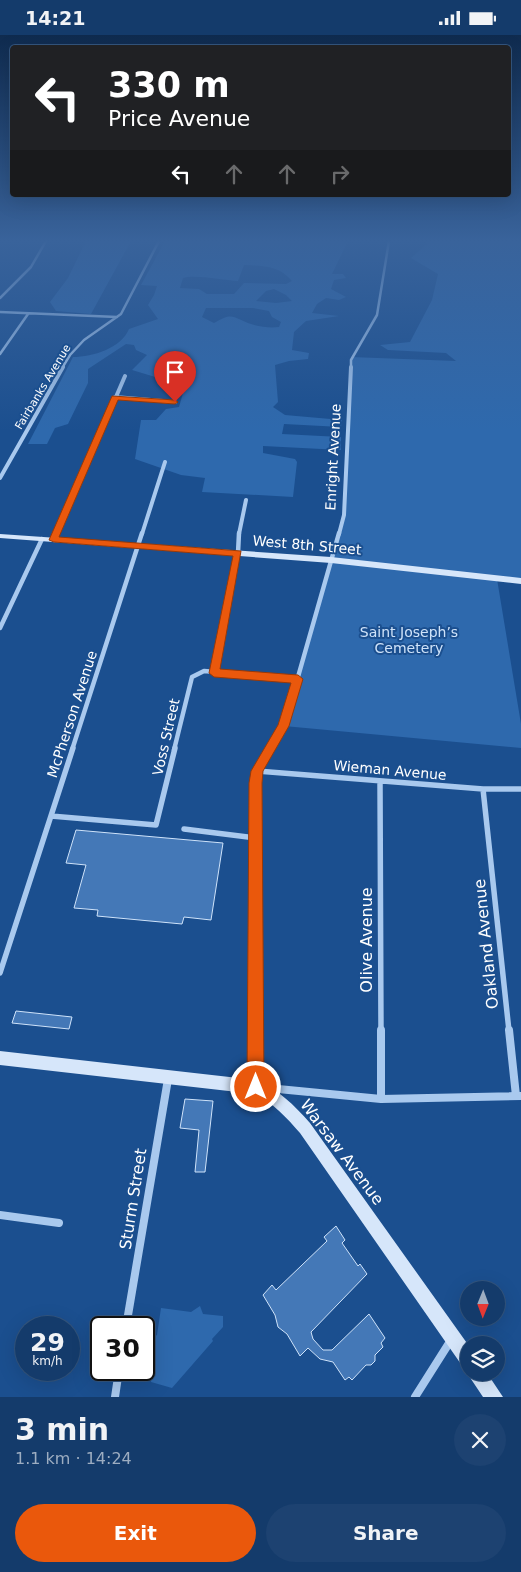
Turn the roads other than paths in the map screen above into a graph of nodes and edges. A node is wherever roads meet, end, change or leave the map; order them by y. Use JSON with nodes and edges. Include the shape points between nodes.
{"nodes":[{"id":1,"x":126,"y":305,"type":"edge"},
{"id":2,"x":379,"y":305,"type":"edge"},
{"id":3,"x":0,"y":312,"type":"edge"},
{"id":4,"x":28,"y":314,"type":"junction"},
{"id":5,"x":118,"y":317,"type":"junction"},
{"id":6,"x":0,"y":354,"type":"edge"},
{"id":7,"x":125,"y":376,"type":"dead end"},
{"id":8,"x":115,"y":397,"type":"junction"},
{"id":9,"x":175,"y":402,"type":"dead end"},
{"id":10,"x":165,"y":462,"type":"dead end"},
{"id":11,"x":0,"y":479,"type":"edge"},
{"id":12,"x":246,"y":500,"type":"dead end"},
{"id":13,"x":0,"y":536,"type":"edge"},
{"id":14,"x":42,"y":539,"type":"junction"},
{"id":15,"x":54,"y":540,"type":"junction"},
{"id":16,"x":139,"y":546,"type":"junction"},
{"id":17,"x":238,"y":553,"type":"junction"},
{"id":18,"x":331,"y":560,"type":"junction"},
{"id":19,"x":521,"y":581,"type":"edge"},
{"id":20,"x":0,"y":628,"type":"edge"},
{"id":21,"x":214,"y":673,"type":"junction"},
{"id":22,"x":298,"y":679,"type":"junction"},
{"id":23,"x":258,"y":771,"type":"junction"},
{"id":24,"x":380,"y":781,"type":"junction"},
{"id":25,"x":483,"y":789,"type":"junction"},
{"id":26,"x":521,"y":789,"type":"edge"},
{"id":27,"x":51,"y":816,"type":"junction"},
{"id":28,"x":184,"y":829,"type":"dead end"},
{"id":29,"x":256,"y":838,"type":"junction"},
{"id":30,"x":0,"y":973,"type":"edge"},
{"id":31,"x":0,"y":1058,"type":"edge"},
{"id":32,"x":168,"y":1076,"type":"junction"},
{"id":33,"x":256,"y":1087,"type":"junction"},
{"id":34,"x":518,"y":1096,"type":"edge"},
{"id":35,"x":381,"y":1099,"type":"junction"},
{"id":36,"x":0,"y":1215,"type":"edge"},
{"id":37,"x":59,"y":1223,"type":"dead end"},
{"id":38,"x":128,"y":1316,"type":"edge"},
{"id":39,"x":453,"y":1338,"type":"junction"},
{"id":40,"x":460,"y":1348,"type":"edge"},
{"id":41,"x":117,"y":1381,"type":"edge"},
{"id":42,"x":483,"y":1381,"type":"edge"},
{"id":43,"x":115,"y":1397,"type":"edge"},
{"id":44,"x":415,"y":1397,"type":"edge"},
{"id":45,"x":494,"y":1397,"type":"edge"}],
"edges":[{"from":1,"to":5,"type":"street","name":"Fairbanks Avenue"},
{"from":2,"to":18,"type":"street","name":"Enright Avenue","via":[[377,315],[351,360],[345,506]]},
{"from":3,"to":4,"type":"street"},
{"from":4,"to":5,"type":"street"},
{"from":4,"to":6,"type":"street"},
{"from":5,"to":11,"type":"street","name":"Fairbanks Avenue","via":[[84,340],[70,355]]},
{"from":7,"to":8,"type":"street"},
{"from":8,"to":9,"type":"street"},
{"from":8,"to":15,"type":"street"},
{"from":10,"to":16,"type":"street","name":"McPherson Avenue"},
{"from":12,"to":17,"type":"street","via":[[239,527]]},
{"from":13,"to":14,"type":"street","name":"West 8th Street"},
{"from":14,"to":15,"type":"street","name":"West 8th Street"},
{"from":14,"to":20,"type":"street"},
{"from":15,"to":16,"type":"street","name":"West 8th Street"},
{"from":16,"to":17,"type":"street","name":"West 8th Street"},
{"from":16,"to":27,"type":"street","name":"McPherson Avenue"},
{"from":17,"to":18,"type":"street","name":"West 8th Street"},
{"from":17,"to":21,"type":"street"},
{"from":18,"to":19,"type":"street","name":"West 8th Street"},
{"from":18,"to":22,"type":"street","name":"Enright Avenue"},
{"from":21,"to":22,"type":"street","name":"Voss Street"},
{"from":21,"to":27,"type":"street","name":"Voss Street","via":[[198,673],[191,679],[156,825]]},
{"from":22,"to":23,"type":"street","name":"Enright Avenue","via":[[284,726]]},
{"from":23,"to":24,"type":"street","name":"Wieman Avenue"},
{"from":23,"to":29,"type":"street","name":"Enright Avenue"},
{"from":24,"to":25,"type":"street","name":"Wieman Avenue"},
{"from":24,"to":35,"type":"street","name":"Olive Avenue"},
{"from":25,"to":26,"type":"street","name":"Wieman Avenue"},
{"from":25,"to":34,"type":"street","name":"Oakland Avenue"},
{"from":27,"to":30,"type":"street","name":"McPherson Avenue"},
{"from":28,"to":29,"type":"street"},
{"from":29,"to":33,"type":"street","name":"Enright Avenue"},
{"from":31,"to":32,"type":"street","name":"Warsaw Avenue"},
{"from":32,"to":33,"type":"street","name":"Warsaw Avenue"},
{"from":32,"to":38,"type":"street","name":"Sturm Street"},
{"from":33,"to":35,"type":"street"},
{"from":33,"to":39,"type":"street","name":"Warsaw Avenue","via":[[276,1098],[305,1128]]},
{"from":34,"to":35,"type":"street"},
{"from":36,"to":37,"type":"street"},
{"from":39,"to":40,"type":"street","name":"Warsaw Avenue"},
{"from":39,"to":44,"type":"street"},
{"from":41,"to":43,"type":"street"},
{"from":42,"to":45,"type":"street"}]}
